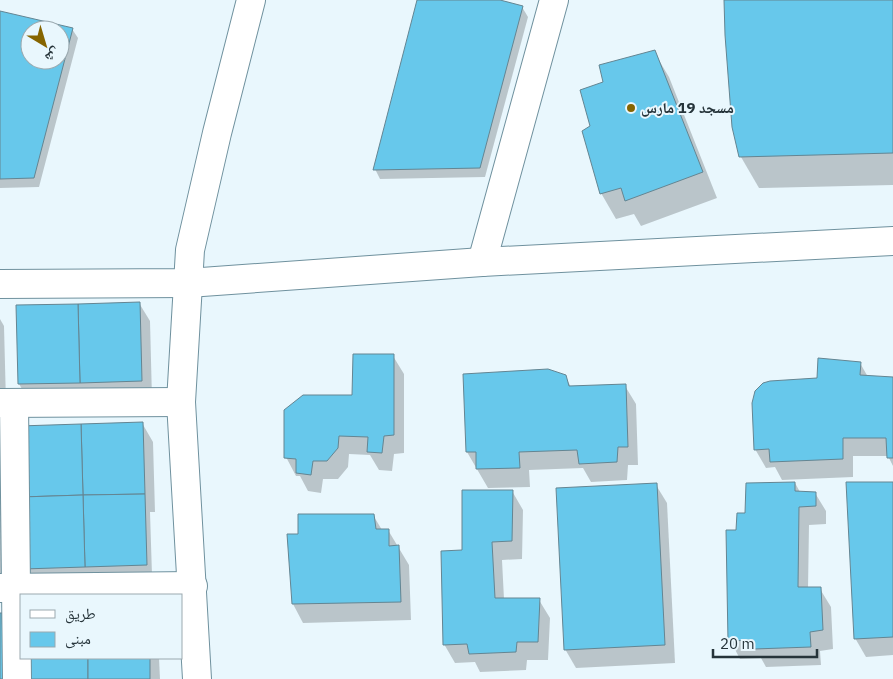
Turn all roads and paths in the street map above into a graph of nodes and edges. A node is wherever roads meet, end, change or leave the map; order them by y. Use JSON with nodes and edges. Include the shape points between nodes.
{"nodes":[{"id":1,"x":251,"y":0,"type":"edge"},
{"id":2,"x":554,"y":0,"type":"edge"},
{"id":3,"x":893,"y":242,"type":"edge"},
{"id":4,"x":482,"y":262,"type":"junction"},
{"id":5,"x":188,"y":283,"type":"junction"},
{"id":6,"x":0,"y":284,"type":"edge"},
{"id":7,"x":181,"y":402,"type":"junction"},
{"id":8,"x":7,"y":403,"type":"edge"},
{"id":9,"x":192,"y":586,"type":"junction"},
{"id":10,"x":8,"y":588,"type":"edge"},
{"id":11,"x":17,"y":679,"type":"edge"},
{"id":12,"x":197,"y":679,"type":"edge"}],
"edges":[{"from":1,"to":5,"type":"street","via":[[190,250]]},
{"from":2,"to":4,"type":"street"},
{"from":3,"to":4,"type":"street"},
{"from":4,"to":5,"type":"street"},
{"from":5,"to":6,"type":"street"},
{"from":5,"to":7,"type":"street"},
{"from":7,"to":8,"type":"street"},
{"from":7,"to":9,"type":"street"},
{"from":8,"to":10,"type":"street"},
{"from":9,"to":10,"type":"street"},
{"from":9,"to":12,"type":"street"},
{"from":10,"to":11,"type":"street"}]}
